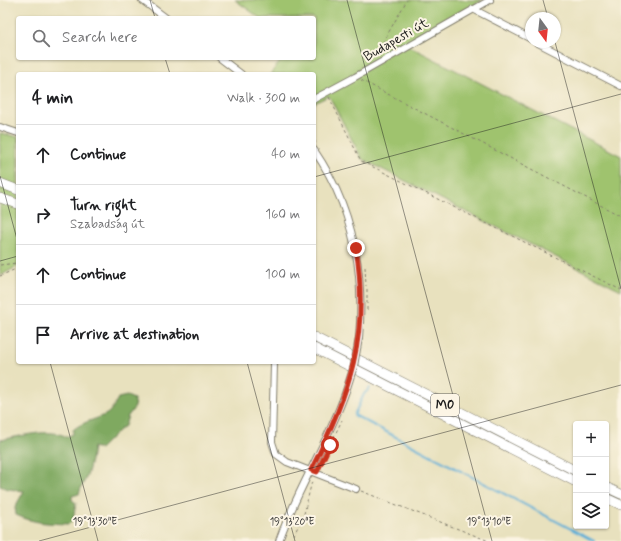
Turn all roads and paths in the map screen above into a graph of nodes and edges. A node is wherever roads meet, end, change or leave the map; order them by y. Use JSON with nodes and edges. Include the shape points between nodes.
{"nodes":[{"id":1,"x":142,"y":0,"type":"edge"},
{"id":2,"x":407,"y":0,"type":"edge"},
{"id":3,"x":490,"y":0,"type":"edge"},
{"id":4,"x":473,"y":9,"type":"junction"},
{"id":5,"x":163,"y":16,"type":"edge"},
{"id":6,"x":525,"y":36,"type":"edge"},
{"id":7,"x":548,"y":48,"type":"edge"},
{"id":8,"x":374,"y":58,"type":"dead end"},
{"id":9,"x":223,"y":60,"type":"edge"},
{"id":10,"x":238,"y":72,"type":"edge"},
{"id":11,"x":355,"y":77,"type":"junction"},
{"id":12,"x":621,"y":86,"type":"edge"},
{"id":13,"x":326,"y":92,"type":"junction"},
{"id":14,"x":316,"y":98,"type":"edge"},
{"id":15,"x":0,"y":127,"type":"edge"},
{"id":16,"x":16,"y":132,"type":"edge"},
{"id":17,"x":316,"y":153,"type":"edge"},
{"id":18,"x":0,"y":183,"type":"edge"},
{"id":19,"x":16,"y":189,"type":"edge"},
{"id":20,"x":0,"y":198,"type":"edge"},
{"id":21,"x":16,"y":203,"type":"edge"},
{"id":22,"x":621,"y":216,"type":"edge"},
{"id":23,"x":16,"y":263,"type":"edge"},
{"id":24,"x":0,"y":265,"type":"edge"},
{"id":25,"x":16,"y":269,"type":"edge"},
{"id":26,"x":0,"y":276,"type":"edge"},
{"id":27,"x":621,"y":290,"type":"edge"},
{"id":28,"x":316,"y":339,"type":"edge"},
{"id":29,"x":316,"y":349,"type":"edge"},
{"id":30,"x":274,"y":364,"type":"dead end"},
{"id":31,"x":343,"y":416,"type":"dead end"},
{"id":32,"x":330,"y":445,"type":"dead end"},
{"id":33,"x":573,"y":470,"type":"edge"},
{"id":34,"x":314,"y":471,"type":"junction"},
{"id":35,"x":573,"y":480,"type":"edge"},
{"id":36,"x":609,"y":488,"type":"edge"},
{"id":37,"x":356,"y":489,"type":"joint"},
{"id":38,"x":621,"y":494,"type":"edge"},
{"id":39,"x":609,"y":499,"type":"edge"},
{"id":40,"x":621,"y":505,"type":"edge"},
{"id":41,"x":279,"y":541,"type":"edge"},
{"id":42,"x":291,"y":541,"type":"edge"},
{"id":43,"x":489,"y":541,"type":"edge"}],
"edges":[{"from":1,"to":5,"type":"street"},
{"from":2,"to":8,"type":"path"},
{"from":3,"to":4,"type":"street","name":"Budapesti út"},
{"from":4,"to":6,"type":"street"},
{"from":4,"to":11,"type":"street","name":"Budapesti út"},
{"from":7,"to":12,"type":"street"},
{"from":9,"to":10,"type":"street"},
{"from":11,"to":13,"type":"street","name":"Budapesti út"},
{"from":11,"to":22,"type":"path"},
{"from":13,"to":14,"type":"street","name":"Budapesti út"},
{"from":13,"to":27,"type":"path","via":[[361,161]]},
{"from":15,"to":16,"type":"street"},
{"from":17,"to":34,"type":"street","bridge":true,"via":[[326,168],[348,218],[356,248],[361,293],[354,366]]},
{"from":18,"to":19,"type":"highway"},
{"from":20,"to":21,"type":"highway"},
{"from":23,"to":24,"type":"path"},
{"from":25,"to":26,"type":"path"},
{"from":28,"to":33,"type":"highway","number":"M0"},
{"from":29,"to":35,"type":"highway","number":"M0"},
{"from":30,"to":34,"type":"street","via":[[272,442],[276,454],[287,462]]},
{"from":31,"to":32,"type":"path"},
{"from":34,"to":37,"type":"street"},
{"from":34,"to":41,"type":"street"},
{"from":34,"to":42,"type":"path","via":[[304,514]]},
{"from":36,"to":38,"type":"highway"},
{"from":37,"to":43,"type":"path"},
{"from":39,"to":40,"type":"highway"}]}
